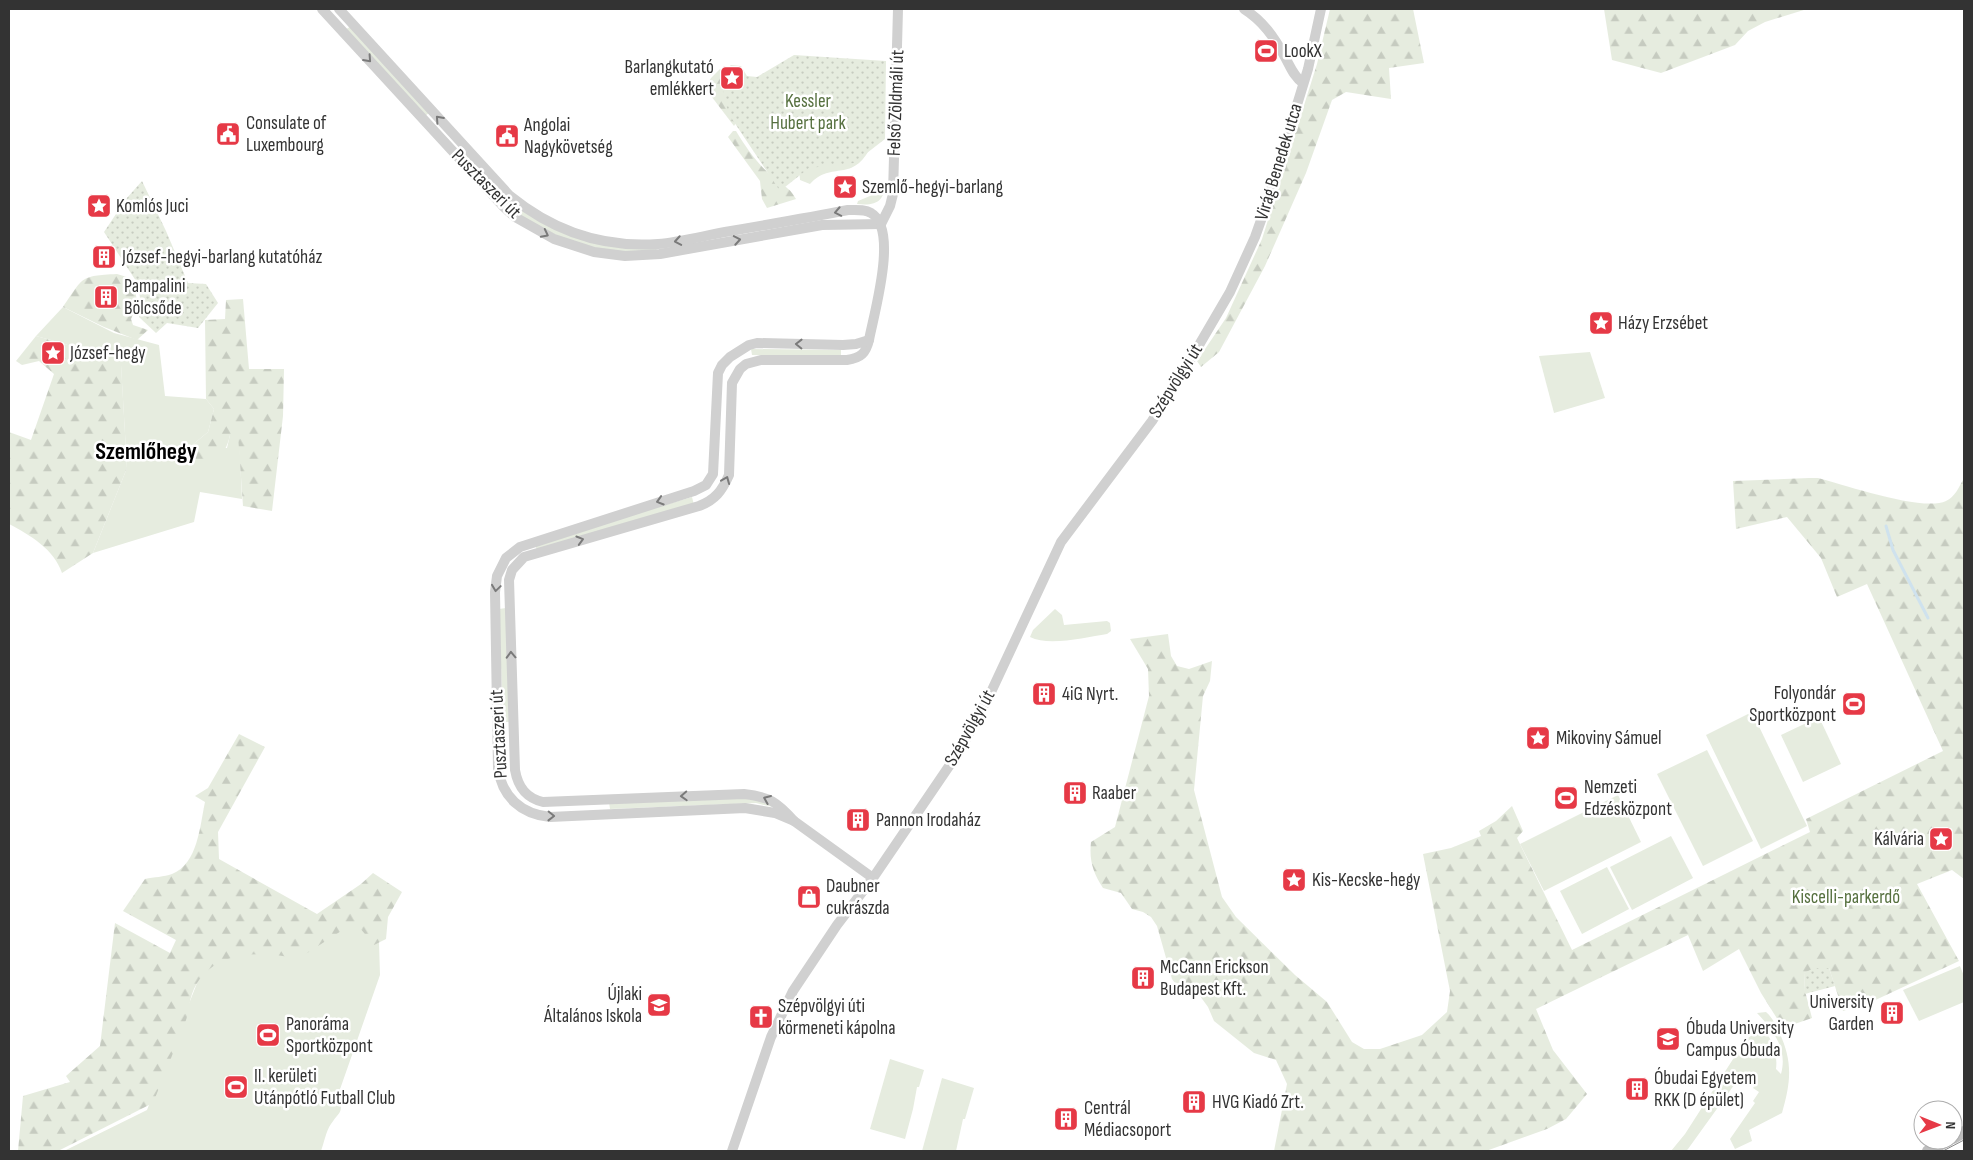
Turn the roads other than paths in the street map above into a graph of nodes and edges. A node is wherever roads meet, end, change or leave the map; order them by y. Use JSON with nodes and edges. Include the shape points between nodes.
{"nodes":[{"id":1,"x":322,"y":9,"type":"edge"},
{"id":2,"x":898,"y":9,"type":"edge"},
{"id":3,"x":1244,"y":9,"type":"edge"},
{"id":4,"x":1321,"y":9,"type":"edge"},
{"id":5,"x":342,"y":12,"type":"edge"},
{"id":6,"x":335,"y":23,"type":"junction"},
{"id":7,"x":1303,"y":83,"type":"junction"},
{"id":8,"x":881,"y":224,"type":"junction"},
{"id":9,"x":1220,"y":309,"type":"joint"},
{"id":10,"x":869,"y":340,"type":"junction"},
{"id":11,"x":847,"y":344,"type":"junction"},
{"id":12,"x":730,"y":357,"type":"junction"},
{"id":13,"x":847,"y":360,"type":"junction"},
{"id":14,"x":740,"y":369,"type":"junction"},
{"id":15,"x":706,"y":485,"type":"junction"},
{"id":16,"x":716,"y":498,"type":"junction"},
{"id":17,"x":502,"y":566,"type":"junction"},
{"id":18,"x":512,"y":570,"type":"junction"},
{"id":19,"x":516,"y":779,"type":"junction"},
{"id":20,"x":500,"y":780,"type":"junction"},
{"id":21,"x":508,"y":796,"type":"junction"},
{"id":22,"x":606,"y":800,"type":"junction"},
{"id":23,"x":606,"y":814,"type":"junction"},
{"id":24,"x":794,"y":821,"type":"junction"},
{"id":25,"x":873,"y":878,"type":"junction"},
{"id":26,"x":732,"y":1151,"type":"edge"}],
"edges":[{"from":1,"to":6,"type":"street","name":"Pusztaszeri út"},
{"from":2,"to":8,"type":"street","name":"Felső Zöldmáli út","via":[[893,194]]},
{"from":3,"to":7,"type":"street","via":[[1270,31]]},
{"from":4,"to":7,"type":"street","name":"Virág Benedek utca"},
{"from":5,"to":6,"type":"street"},
{"from":8,"to":5,"type":"street","name":"Pusztaszeri út","one_way":true,"via":[[872,213],[848,210],[659,244],[600,242],[574,233],[535,214],[510,196]]},
{"from":6,"to":8,"type":"street","name":"Pusztaszeri út","one_way":true,"via":[[504,207],[534,229],[576,247],[613,255],[660,254],[822,225]]},
{"from":7,"to":9,"type":"street","name":"Virág Benedek utca","via":[[1255,237]]},
{"from":8,"to":10,"type":"street","via":[[885,255]]},
{"from":9,"to":25,"type":"street","name":"Szépvölgyi út","via":[[1152,421],[1062,542],[960,750]]},
{"from":10,"to":11,"type":"street"},
{"from":10,"to":13,"type":"street","via":[[862,356]]},
{"from":11,"to":12,"type":"street","one_way":true,"via":[[757,343]]},
{"from":11,"to":13,"type":"street"},
{"from":12,"to":14,"type":"street"},
{"from":12,"to":15,"type":"street","via":[[722,365],[717,382],[713,474]]},
{"from":13,"to":14,"type":"street","via":[[761,360]]},
{"from":16,"to":14,"type":"street","one_way":true,"via":[[729,475],[732,383]]},
{"from":15,"to":16,"type":"street"},
{"from":15,"to":17,"type":"street","name":"Pusztaszeri út","one_way":true,"via":[[534,541],[512,552]]},
{"from":18,"to":16,"type":"street","one_way":true,"via":[[524,557],[537,552],[699,506]]},
{"from":17,"to":18,"type":"street"},
{"from":17,"to":20,"type":"street","name":"Pusztaszeri út","one_way":true,"via":[[497,576],[494,609]]},
{"from":19,"to":18,"type":"street","name":"Pusztaszeri út","one_way":true,"via":[[509,588]]},
{"from":19,"to":20,"type":"street"},
{"from":19,"to":21,"type":"street"},
{"from":19,"to":22,"type":"street","name":"Pusztaszeri út","via":[[535,800]]},
{"from":20,"to":21,"type":"street","name":"Pusztaszeri út"},
{"from":21,"to":23,"type":"street","name":"Pusztaszeri út","one_way":true,"via":[[526,810],[542,816]]},
{"from":22,"to":23,"type":"street"},
{"from":24,"to":22,"type":"street","name":"Pusztaszeri út","one_way":true,"via":[[779,804],[744,794]]},
{"from":23,"to":24,"type":"street","name":"Pusztaszeri út","via":[[745,808],[775,813]]},
{"from":24,"to":25,"type":"street","name":"Pusztaszeri út"},
{"from":25,"to":26,"type":"street","name":"Szépvölgyi út","via":[[836,925],[785,1007],[765,1052]]}]}
